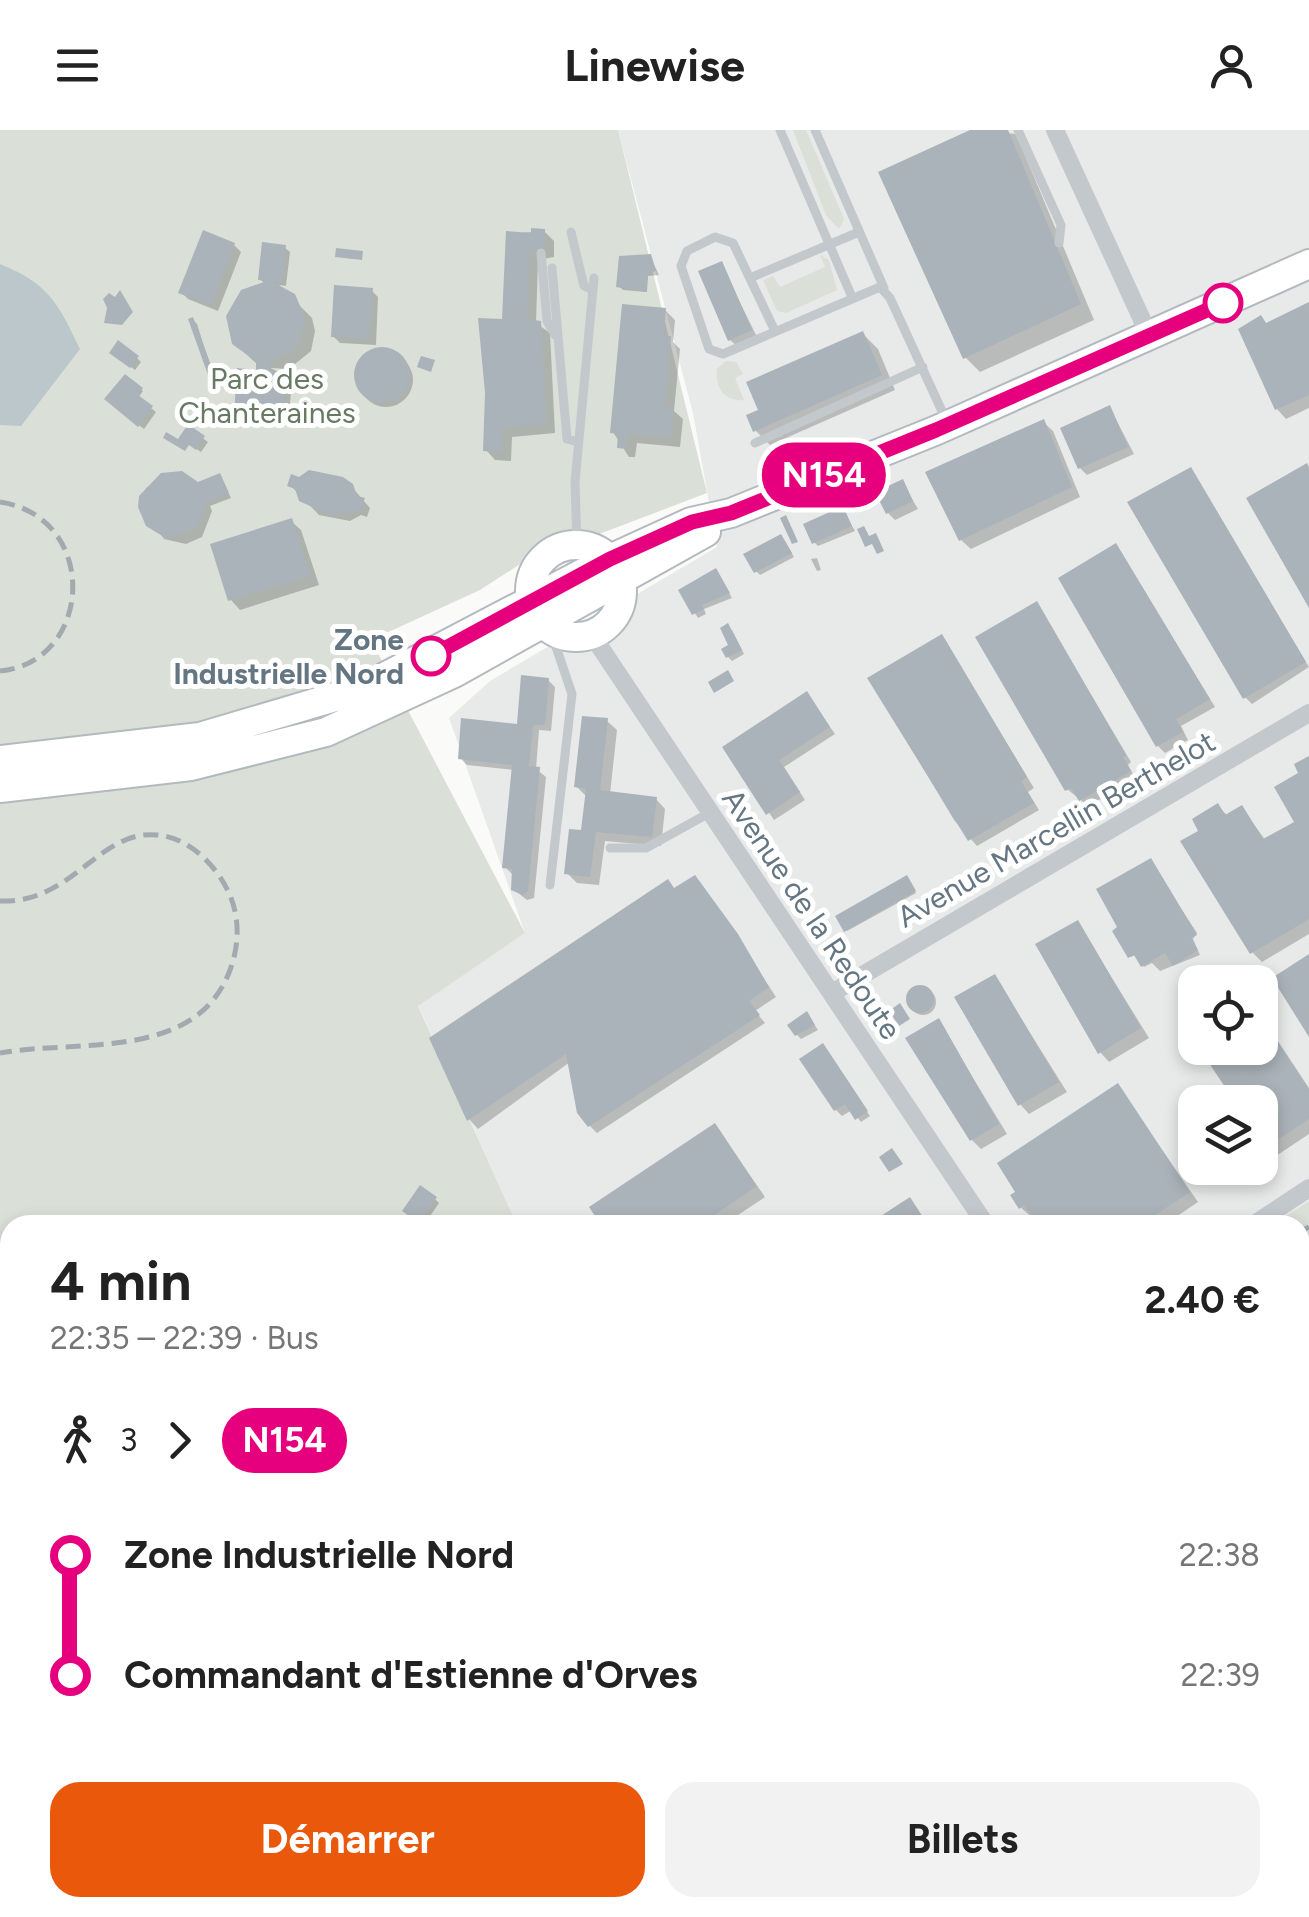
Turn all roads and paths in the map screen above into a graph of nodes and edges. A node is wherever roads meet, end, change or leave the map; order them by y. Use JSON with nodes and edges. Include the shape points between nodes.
{"nodes":[{"id":1,"x":780,"y":130,"type":"edge"},
{"id":2,"x":815,"y":130,"type":"edge"},
{"id":3,"x":1018,"y":130,"type":"edge"},
{"id":4,"x":1055,"y":130,"type":"edge"},
{"id":5,"x":571,"y":232,"type":"dead end"},
{"id":6,"x":860,"y":232,"type":"junction"},
{"id":7,"x":829,"y":243,"type":"junction"},
{"id":8,"x":1058,"y":243,"type":"dead end"},
{"id":9,"x":541,"y":254,"type":"dead end"},
{"id":10,"x":1309,"y":264,"type":"edge"},
{"id":11,"x":552,"y":268,"type":"dead end"},
{"id":12,"x":594,"y":278,"type":"dead end"},
{"id":13,"x":750,"y":278,"type":"junction"},
{"id":14,"x":592,"y":290,"type":"junction"},
{"id":15,"x":885,"y":291,"type":"junction"},
{"id":16,"x":852,"y":298,"type":"junction"},
{"id":17,"x":775,"y":332,"type":"junction"},
{"id":18,"x":557,"y":337,"type":"junction"},
{"id":19,"x":1150,"y":337,"type":"junction"},
{"id":20,"x":923,"y":367,"type":"junction"},
{"id":21,"x":948,"y":425,"type":"junction"},
{"id":22,"x":578,"y":442,"type":"junction"},
{"id":23,"x":755,"y":444,"type":"dead end"},
{"id":24,"x":577,"y":545,"type":"junction"},
{"id":25,"x":616,"y":569,"type":"junction"},
{"id":26,"x":542,"y":618,"type":"junction"},
{"id":27,"x":592,"y":635,"type":"junction"},
{"id":28,"x":1309,"y":714,"type":"edge"},
{"id":29,"x":0,"y":760,"type":"edge"},
{"id":30,"x":0,"y":788,"type":"edge"},
{"id":31,"x":711,"y":812,"type":"junction"},
{"id":32,"x":610,"y":848,"type":"dead end"},
{"id":33,"x":550,"y":885,"type":"dead end"},
{"id":34,"x":832,"y":993,"type":"junction"},
{"id":35,"x":1309,"y":1188,"type":"edge"},
{"id":36,"x":979,"y":1215,"type":"edge"},
{"id":37,"x":1268,"y":1215,"type":"edge"}],
"edges":[{"from":1,"to":7,"type":"lane"},
{"from":2,"to":6,"type":"lane"},
{"from":3,"to":8,"type":"lane","via":[[1061,225]]},
{"from":4,"to":19,"type":"street"},
{"from":5,"to":14,"type":"lane","via":[[584,286]]},
{"from":6,"to":7,"type":"lane"},
{"from":6,"to":15,"type":"lane"},
{"from":7,"to":13,"type":"lane"},
{"from":7,"to":16,"type":"lane"},
{"from":9,"to":18,"type":"lane","via":[[547,322]]},
{"from":10,"to":19,"type":"main road"},
{"from":11,"to":18,"type":"lane"},
{"from":12,"to":14,"type":"lane"},
{"from":13,"to":17,"type":"lane"},
{"from":13,"to":17,"type":"lane","via":[[724,238],[700,242],[681,260],[711,350],[722,354]]},
{"from":14,"to":22,"type":"lane"},
{"from":15,"to":16,"type":"lane","via":[[874,288]]},
{"from":15,"to":20,"type":"lane"},
{"from":16,"to":17,"type":"lane"},
{"from":18,"to":22,"type":"lane","via":[[567,439]]},
{"from":19,"to":21,"type":"main road"},
{"from":20,"to":21,"type":"lane"},
{"from":20,"to":23,"type":"lane"},
{"from":21,"to":25,"type":"main road","via":[[731,513],[692,522]]},
{"from":22,"to":24,"type":"lane"},
{"from":24,"to":25,"type":"main road"},
{"from":24,"to":26,"type":"main road","via":[[558,549],[538,566],[532,582]]},
{"from":25,"to":26,"type":"main road"},
{"from":25,"to":27,"type":"main road","via":[[619,606]]},
{"from":26,"to":27,"type":"main road","via":[[575,637]]},
{"from":26,"to":29,"type":"main road","via":[[254,724],[200,737]]},
{"from":26,"to":30,"type":"main road","via":[[420,691],[326,732],[191,766]]},
{"from":26,"to":33,"type":"lane","via":[[572,694]]},
{"from":27,"to":31,"type":"street","name":"Avenue de la Redoute"},
{"from":28,"to":34,"type":"street","name":"Avenue Marcellin Berthelot"},
{"from":31,"to":32,"type":"lane","via":[[646,848]]},
{"from":31,"to":34,"type":"street","name":"Avenue de la Redoute"},
{"from":34,"to":36,"type":"street","name":"Avenue de la Redoute"},
{"from":35,"to":37,"type":"street"}]}
